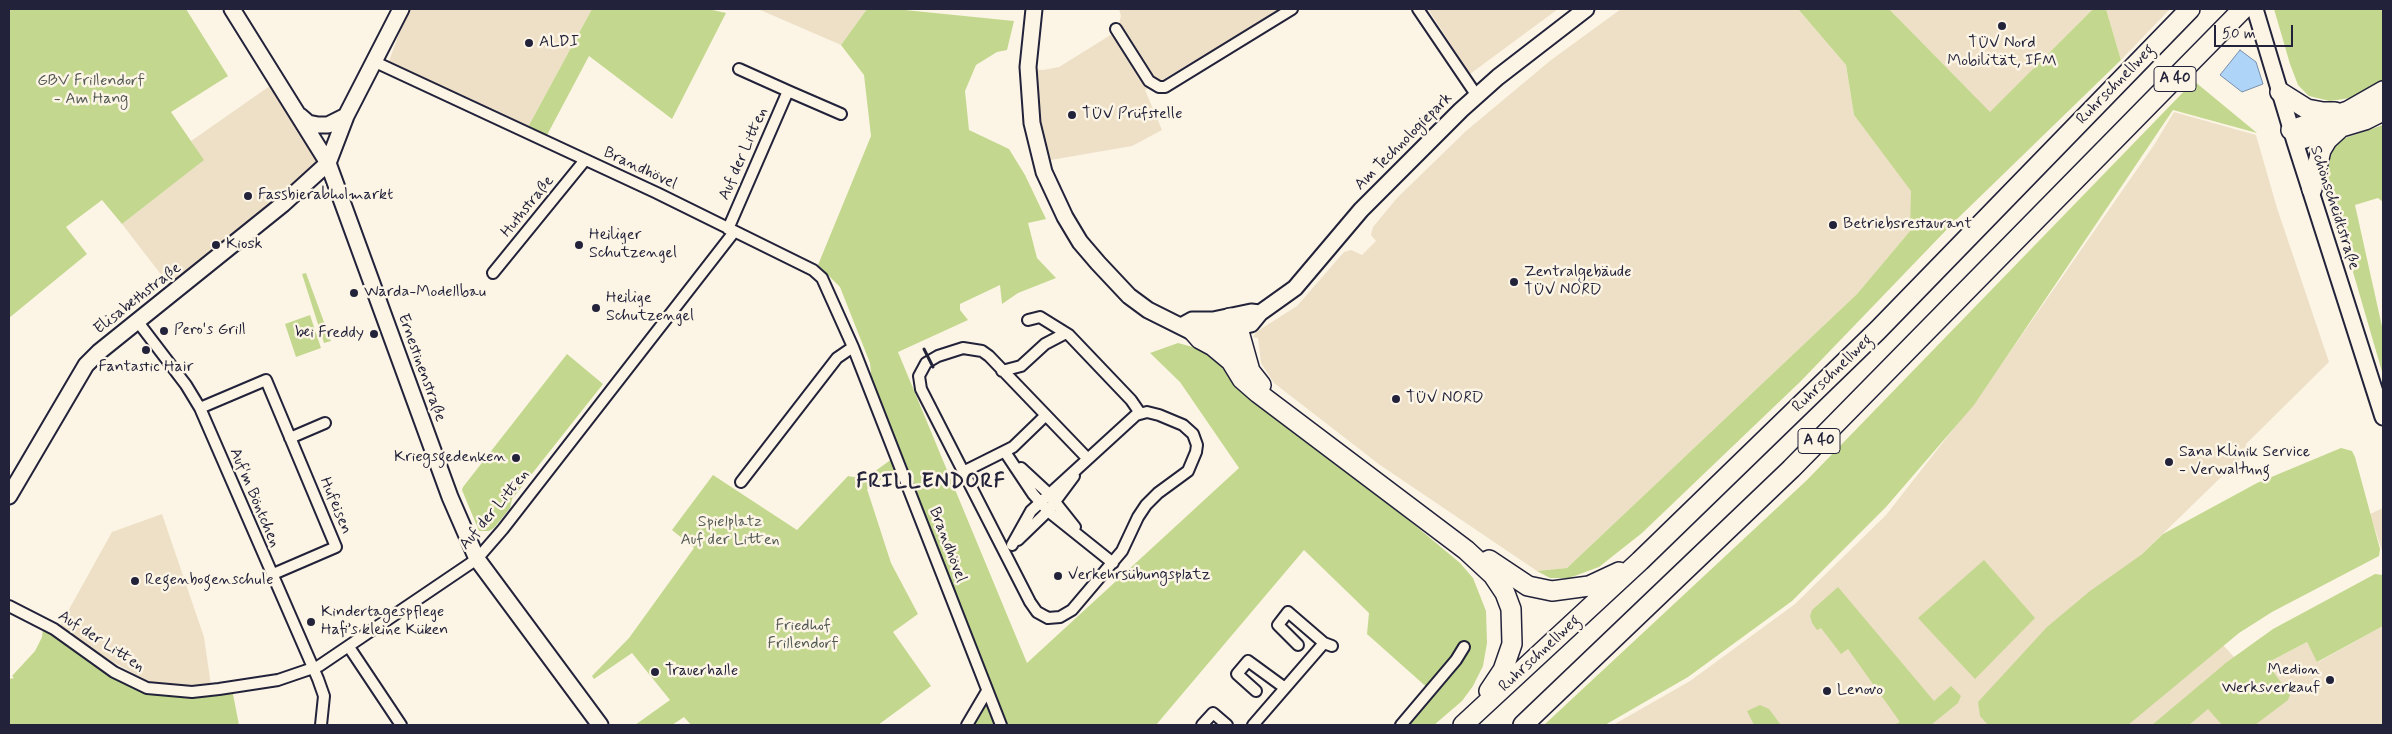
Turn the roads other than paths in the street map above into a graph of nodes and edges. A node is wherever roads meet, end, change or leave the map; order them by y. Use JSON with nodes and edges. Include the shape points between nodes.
{"nodes":[{"id":1,"x":232,"y":9,"type":"edge"},
{"id":2,"x":401,"y":9,"type":"edge"},
{"id":3,"x":1034,"y":9,"type":"edge"},
{"id":4,"x":1292,"y":9,"type":"edge"},
{"id":5,"x":1418,"y":9,"type":"edge"},
{"id":6,"x":1586,"y":9,"type":"edge"},
{"id":7,"x":2190,"y":9,"type":"edge"},
{"id":8,"x":2247,"y":9,"type":"edge"},
{"id":9,"x":1116,"y":29,"type":"dead end"},
{"id":10,"x":374,"y":61,"type":"junction"},
{"id":11,"x":739,"y":69,"type":"dead end"},
{"id":12,"x":2383,"y":90,"type":"edge"},
{"id":13,"x":788,"y":91,"type":"junction"},
{"id":14,"x":2280,"y":92,"type":"junction"},
{"id":15,"x":1477,"y":96,"type":"junction"},
{"id":16,"x":2348,"y":111,"type":"junction"},
{"id":17,"x":2383,"y":111,"type":"edge"},
{"id":18,"x":841,"y":114,"type":"dead end"},
{"id":19,"x":299,"y":116,"type":"junction"},
{"id":20,"x":346,"y":116,"type":"junction"},
{"id":21,"x":2339,"y":128,"type":"junction"},
{"id":22,"x":2293,"y":136,"type":"junction"},
{"id":23,"x":585,"y":160,"type":"junction"},
{"id":24,"x":328,"y":163,"type":"junction"},
{"id":25,"x":2312,"y":189,"type":"junction"},
{"id":26,"x":731,"y":230,"type":"junction"},
{"id":27,"x":493,"y":273,"type":"dead end"},
{"id":28,"x":1028,"y":320,"type":"dead end"},
{"id":29,"x":138,"y":322,"type":"junction"},
{"id":30,"x":1046,"y":322,"type":"junction"},
{"id":31,"x":1231,"y":325,"type":"junction"},
{"id":32,"x":1188,"y":328,"type":"junction"},
{"id":33,"x":1066,"y":333,"type":"junction"},
{"id":34,"x":1045,"y":344,"type":"junction"},
{"id":35,"x":853,"y":347,"type":"junction"},
{"id":36,"x":1231,"y":361,"type":"junction"},
{"id":37,"x":1002,"y":371,"type":"junction"},
{"id":38,"x":200,"y":408,"type":"junction"},
{"id":39,"x":1140,"y":413,"type":"junction"},
{"id":40,"x":1046,"y":416,"type":"junction"},
{"id":41,"x":2383,"y":417,"type":"edge"},
{"id":42,"x":325,"y":423,"type":"dead end"},
{"id":43,"x":290,"y":438,"type":"junction"},
{"id":44,"x":1005,"y":452,"type":"junction"},
{"id":45,"x":1088,"y":459,"type":"junction"},
{"id":46,"x":1014,"y":463,"type":"junction"},
{"id":47,"x":1080,"y":467,"type":"junction"},
{"id":48,"x":963,"y":472,"type":"junction"},
{"id":49,"x":741,"y":482,"type":"dead end"},
{"id":50,"x":1048,"y":493,"type":"junction"},
{"id":51,"x":9,"y":496,"type":"edge"},
{"id":52,"x":1040,"y":502,"type":"junction"},
{"id":53,"x":1056,"y":502,"type":"junction"},
{"id":54,"x":1048,"y":511,"type":"junction"},
{"id":55,"x":1082,"y":536,"type":"junction"},
{"id":56,"x":1009,"y":550,"type":"junction"},
{"id":57,"x":477,"y":559,"type":"junction"},
{"id":58,"x":1640,"y":561,"type":"junction"},
{"id":59,"x":1112,"y":563,"type":"junction"},
{"id":60,"x":271,"y":575,"type":"junction"},
{"id":61,"x":9,"y":606,"type":"edge"},
{"id":62,"x":1298,"y":645,"type":"dead end"},
{"id":63,"x":1464,"y":647,"type":"dead end"},
{"id":64,"x":349,"y":648,"type":"junction"},
{"id":65,"x":313,"y":669,"type":"junction"},
{"id":66,"x":1285,"y":688,"type":"junction"},
{"id":67,"x":987,"y":691,"type":"junction"},
{"id":68,"x":1256,"y":691,"type":"dead end"},
{"id":69,"x":1464,"y":724,"type":"edge"},
{"id":70,"x":321,"y":725,"type":"edge"},
{"id":71,"x":401,"y":725,"type":"edge"},
{"id":72,"x":600,"y":725,"type":"edge"},
{"id":73,"x":967,"y":725,"type":"edge"},
{"id":74,"x":1001,"y":725,"type":"edge"},
{"id":75,"x":1202,"y":725,"type":"edge"},
{"id":76,"x":1227,"y":725,"type":"edge"},
{"id":77,"x":1252,"y":725,"type":"edge"},
{"id":78,"x":1401,"y":725,"type":"edge"},
{"id":79,"x":1523,"y":725,"type":"edge"}],
"edges":[{"from":1,"to":19,"type":"street","name":"Ernestinenstraße"},
{"from":2,"to":10,"type":"street"},
{"from":3,"to":32,"type":"street","name":"Am Technologiepark","via":[[1028,68],[1029,99],[1044,172],[1065,217],[1086,249],[1130,296],[1162,318]]},
{"from":4,"to":9,"type":"street","via":[[1165,87],[1149,81]]},
{"from":5,"to":15,"type":"street"},
{"from":6,"to":15,"type":"street","name":"Am Technologiepark"},
{"from":7,"to":58,"type":"highway","name":"Ruhrschnellweg","number":"A 40","via":[[1878,330]]},
{"from":8,"to":14,"type":"street","name":"Schönscheidtstraße"},
{"from":8,"to":79,"type":"highway","number":"A 40","via":[[1798,462]]},
{"from":10,"to":20,"type":"street"},
{"from":10,"to":23,"type":"street","name":"Brandhövel"},
{"from":11,"to":13,"type":"street"},
{"from":12,"to":16,"type":"highway"},
{"from":13,"to":18,"type":"street"},
{"from":13,"to":26,"type":"street","name":"Auf der Litten"},
{"from":14,"to":16,"type":"highway","via":[[2298,105],[2314,111]]},
{"from":14,"to":22,"type":"street","name":"Schönscheidtstraße"},
{"from":15,"to":31,"type":"street","name":"Am Technologiepark","via":[[1368,203],[1295,288],[1260,313],[1251,312]]},
{"from":16,"to":22,"type":"highway"},
{"from":17,"to":21,"type":"highway"},
{"from":19,"to":20,"type":"street","via":[[318,126]]},
{"from":19,"to":24,"type":"street","name":"Ernestinenstraße"},
{"from":20,"to":24,"type":"street"},
{"from":21,"to":22,"type":"highway"},
{"from":21,"to":25,"type":"highway","via":[[2321,150]]},
{"from":22,"to":25,"type":"street","name":"Schönscheidtstraße"},
{"from":23,"to":26,"type":"street","name":"Brandhövel"},
{"from":23,"to":27,"type":"street","name":"Huthstraße"},
{"from":24,"to":29,"type":"street","name":"Elisabethstraße","via":[[271,215]]},
{"from":24,"to":57,"type":"street","name":"Ernestinenstraße","via":[[447,488]]},
{"from":25,"to":41,"type":"street","name":"Schönscheidtstraße"},
{"from":26,"to":35,"type":"street","name":"Brandhövel","via":[[813,270],[822,278]]},
{"from":26,"to":57,"type":"street","name":"Auf der Litten"},
{"from":28,"to":30,"type":"street","via":[[1040,317]]},
{"from":29,"to":38,"type":"street","name":"Auf'm Böntchen"},
{"from":29,"to":51,"type":"street","name":"Elisabethstraße","via":[[86,365]]},
{"from":30,"to":33,"type":"street"},
{"from":30,"to":34,"type":"street"},
{"from":31,"to":32,"type":"street","name":"Am Technologiepark"},
{"from":31,"to":36,"type":"highway"},
{"from":31,"to":58,"type":"highway","via":[[1250,371],[1264,389],[1501,570],[1528,586],[1552,591],[1580,589]]},
{"from":32,"to":36,"type":"highway"},
{"from":33,"to":34,"type":"street"},
{"from":33,"to":39,"type":"street"},
{"from":34,"to":37,"type":"street","via":[[1030,361]]},
{"from":35,"to":49,"type":"street","via":[[837,358]]},
{"from":35,"to":67,"type":"street","name":"Brandhövel"},
{"from":36,"to":69,"type":"highway","via":[[1242,379],[1258,393],[1466,550],[1493,575],[1505,593],[1511,609],[1512,644],[1503,670]]},
{"from":37,"to":40,"type":"street","via":[[1021,386]]},
{"from":37,"to":48,"type":"street","via":[[989,356],[968,348],[938,356],[920,370],[921,389]]},
{"from":38,"to":43,"type":"street","name":"Hufeisen","via":[[266,380]]},
{"from":38,"to":60,"type":"street","name":"Auf'm Böntchen"},
{"from":39,"to":45,"type":"street","via":[[1111,435]]},
{"from":39,"to":59,"type":"street","via":[[1153,413],[1183,425],[1192,434],[1196,452],[1188,471],[1158,493],[1141,511],[1122,551]]},
{"from":40,"to":44,"type":"street"},
{"from":40,"to":45,"type":"street"},
{"from":42,"to":43,"type":"street"},
{"from":43,"to":60,"type":"street","name":"Hufeisen","via":[[336,547]]},
{"from":44,"to":46,"type":"street"},
{"from":44,"to":48,"type":"street"},
{"from":45,"to":47,"type":"street"},
{"from":46,"to":50,"type":"street"},
{"from":46,"to":52,"type":"street"},
{"from":47,"to":50,"type":"street"},
{"from":47,"to":53,"type":"street"},
{"from":48,"to":56,"type":"street"},
{"from":50,"to":52,"type":"street"},
{"from":50,"to":53,"type":"street"},
{"from":52,"to":54,"type":"street"},
{"from":52,"to":56,"type":"street","via":[[1031,510]]},
{"from":53,"to":54,"type":"street"},
{"from":53,"to":55,"type":"street"},
{"from":54,"to":55,"type":"street"},
{"from":54,"to":56,"type":"street"},
{"from":55,"to":59,"type":"street"},
{"from":56,"to":59,"type":"street","via":[[1033,607],[1048,618],[1060,617],[1072,610]]},
{"from":57,"to":64,"type":"street","name":"Auf der Litten"},
{"from":57,"to":72,"type":"street","name":"Ernestinenstraße"},
{"from":58,"to":69,"type":"highway","name":"Ruhrschnellweg","number":"A 40"},
{"from":60,"to":65,"type":"street","name":"Auf'm Böntchen"},
{"from":61,"to":65,"type":"street","name":"Auf der Litten","via":[[54,629],[114,672],[147,688],[201,691],[278,680]]},
{"from":62,"to":66,"type":"street","via":[[1278,625],[1288,612],[1328,645]]},
{"from":63,"to":78,"type":"street"},
{"from":64,"to":65,"type":"street","name":"Auf der Litten"},
{"from":64,"to":71,"type":"street"},
{"from":65,"to":70,"type":"street","name":"Auf'm Böntchen","via":[[324,696]]},
{"from":66,"to":68,"type":"street","via":[[1248,660],[1237,674]]},
{"from":66,"to":77,"type":"street"},
{"from":67,"to":73,"type":"street"},
{"from":67,"to":74,"type":"street","name":"Brandhövel"},
{"from":75,"to":76,"type":"street","via":[[1213,713]]}]}
